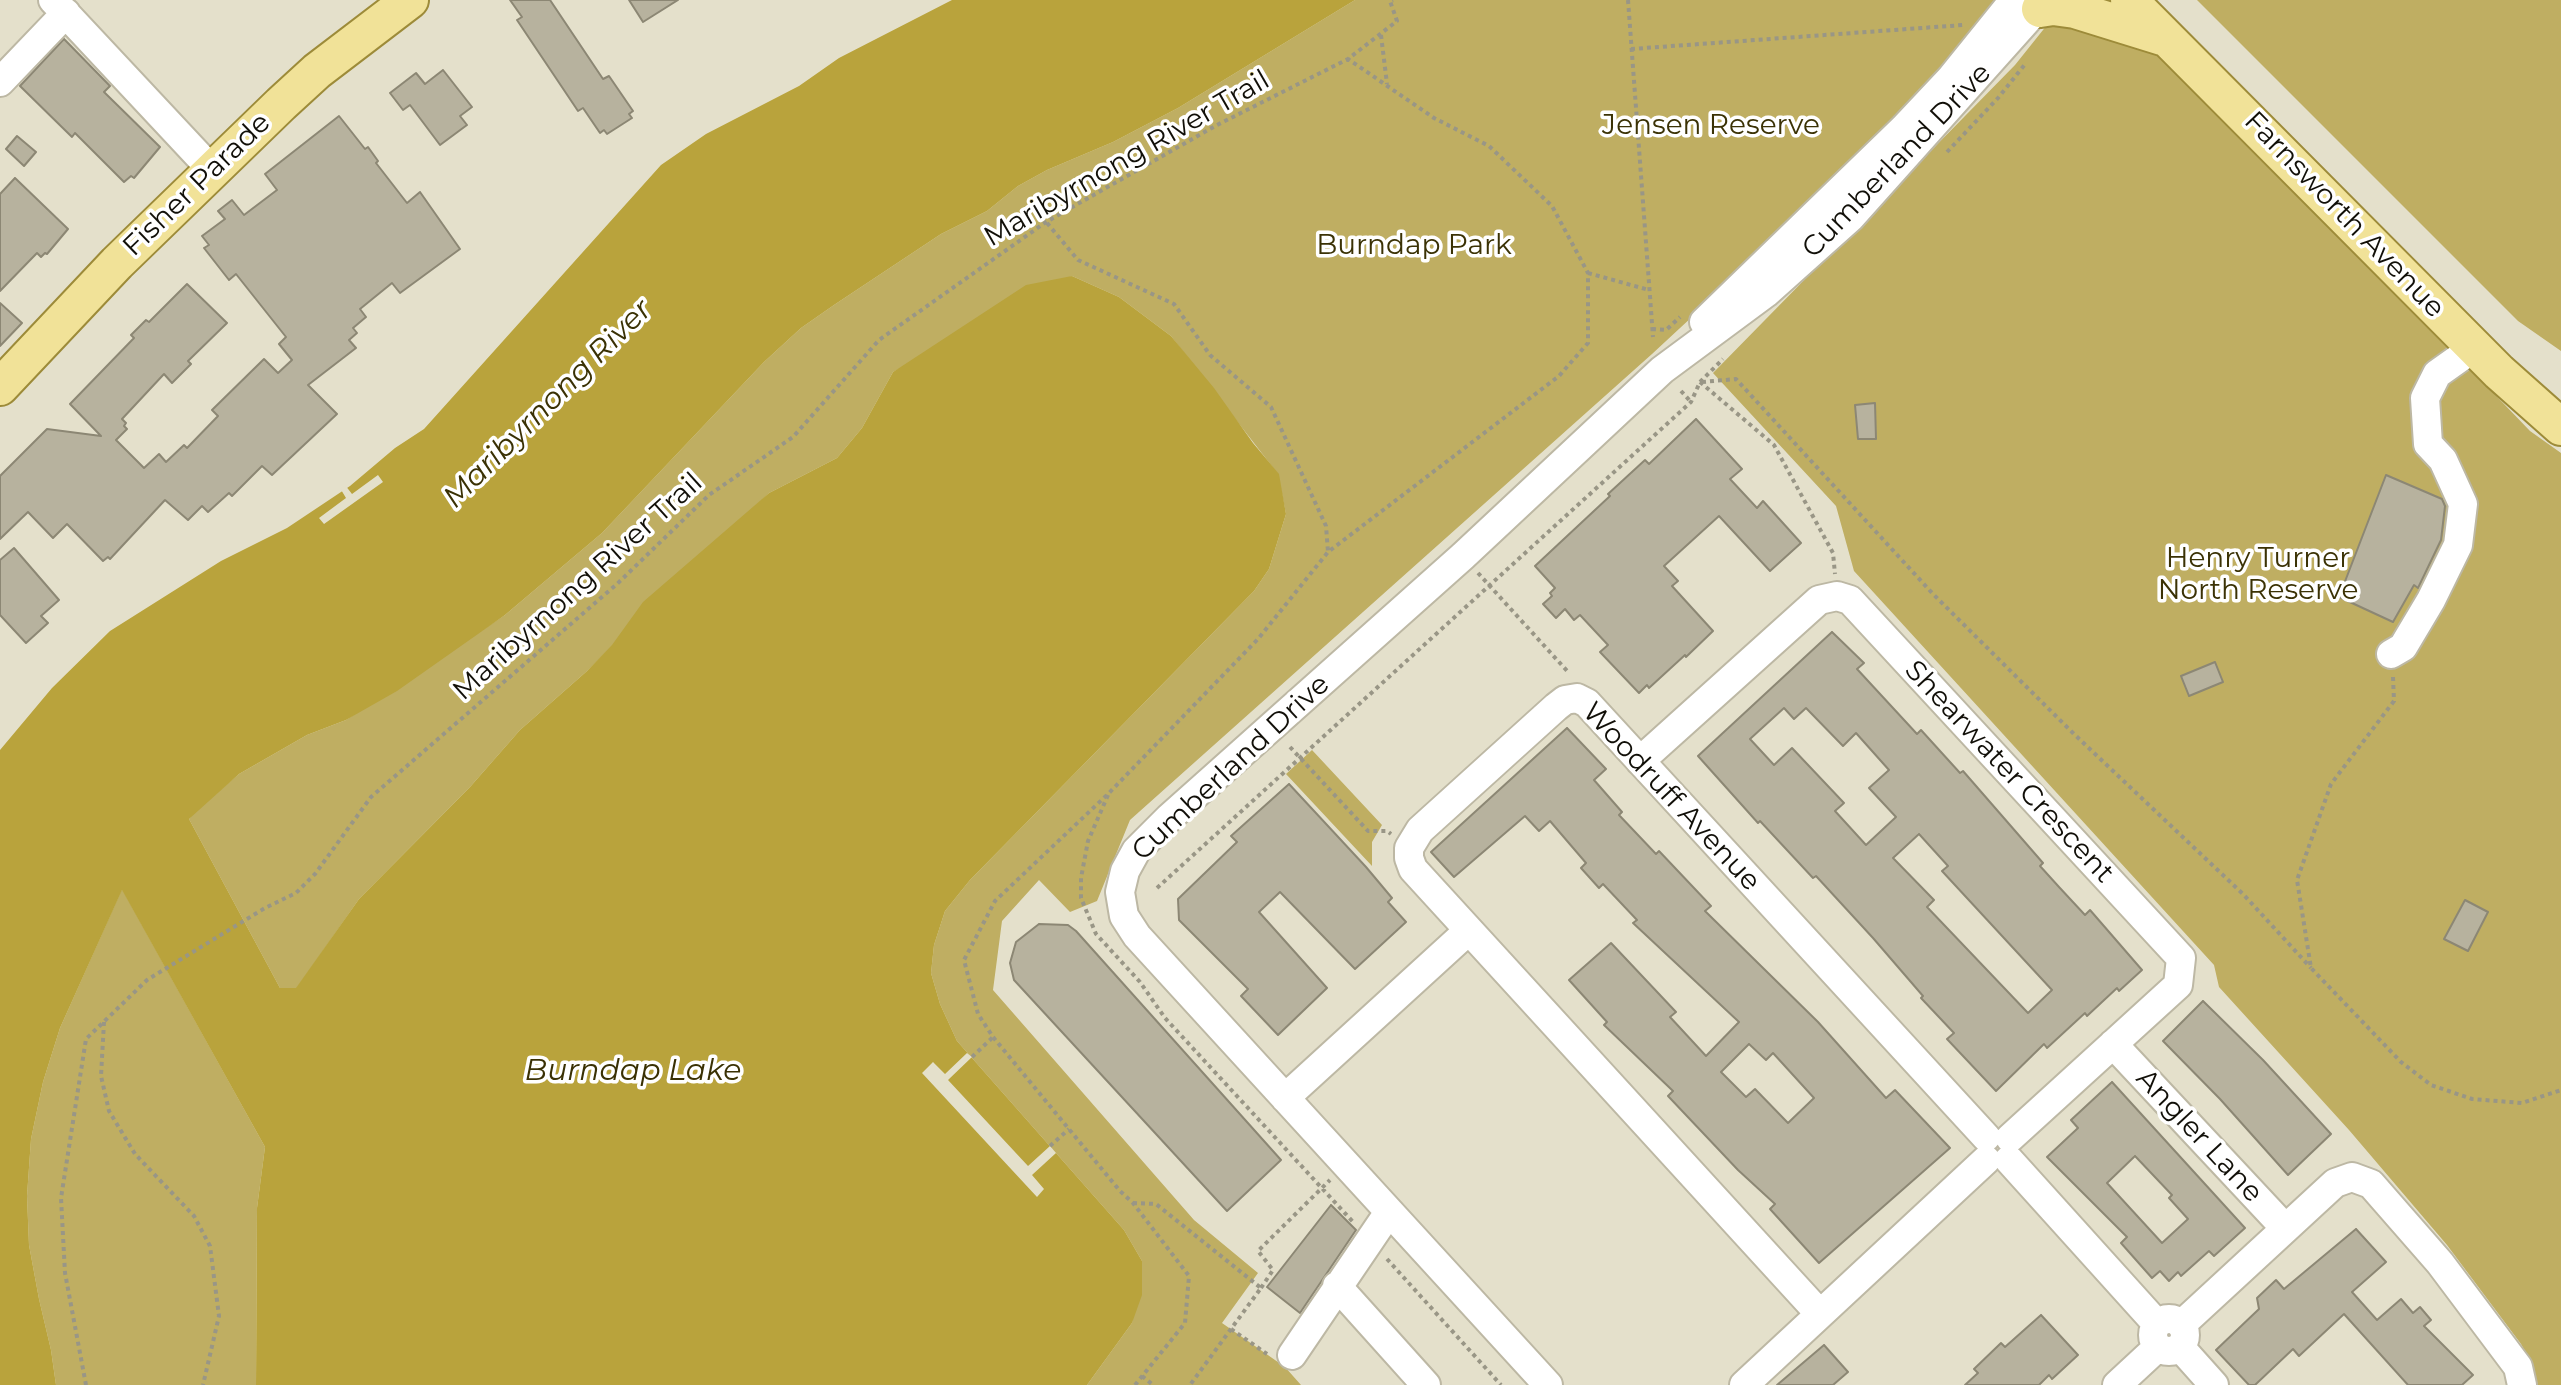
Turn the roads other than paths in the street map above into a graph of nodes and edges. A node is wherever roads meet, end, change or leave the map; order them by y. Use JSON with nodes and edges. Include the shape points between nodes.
{"nodes":[{"id":1,"x":410,"y":0,"type":"edge"},
{"id":2,"x":2129,"y":0,"type":"edge"},
{"id":3,"x":2033,"y":3,"type":"edge"},
{"id":4,"x":60,"y":6,"type":"edge"},
{"id":5,"x":2171,"y":40,"type":"junction"},
{"id":6,"x":0,"y":82,"type":"edge"},
{"id":7,"x":212,"y":170,"type":"junction"},
{"id":8,"x":2475,"y":347,"type":"junction"},
{"id":9,"x":0,"y":387,"type":"edge"},
{"id":10,"x":2561,"y":427,"type":"edge"},
{"id":11,"x":2391,"y":654,"type":"road end"},
{"id":12,"x":1640,"y":761,"type":"junction"},
{"id":13,"x":1468,"y":931,"type":"junction"},
{"id":14,"x":2113,"y":1044,"type":"junction"},
{"id":15,"x":1285,"y":1098,"type":"junction"},
{"id":16,"x":1998,"y":1149,"type":"junction"},
{"id":17,"x":1389,"y":1212,"type":"junction"},
{"id":18,"x":2285,"y":1228,"type":"junction"},
{"id":19,"x":1337,"y":1286,"type":"junction"},
{"id":20,"x":1820,"y":1314,"type":"junction"},
{"id":21,"x":2169,"y":1336,"type":"junction"},
{"id":22,"x":1292,"y":1355,"type":"dead end"},
{"id":23,"x":1746,"y":1384,"type":"edge"},
{"id":24,"x":1426,"y":1385,"type":"edge"},
{"id":25,"x":1548,"y":1385,"type":"edge"},
{"id":26,"x":2117,"y":1385,"type":"edge"},
{"id":27,"x":2214,"y":1385,"type":"edge"},
{"id":28,"x":2522,"y":1385,"type":"edge"}],
"edges":[{"from":1,"to":7,"type":"main road","name":"Fisher Parade","via":[[317,71]]},
{"from":2,"to":5,"type":"main road","name":"Farnsworth Avenue"},
{"from":3,"to":5,"type":"main road","via":[[2075,10]]},
{"from":3,"to":15,"type":"street","name":"Cumberland Drive","via":[[1851,217],[1766,293],[1662,370],[1136,851],[1120,892],[1124,916]]},
{"from":4,"to":6,"type":"street"},
{"from":4,"to":7,"type":"street"},
{"from":5,"to":8,"type":"main road","name":"Farnsworth Avenue"},
{"from":7,"to":9,"type":"main road","name":"Fisher Parade"},
{"from":8,"to":10,"type":"main road","name":"Farnsworth Avenue"},
{"from":8,"to":11,"type":"street","via":[[2437,374],[2425,398],[2428,444],[2443,460],[2463,504],[2458,545],[2403,647]]},
{"from":12,"to":13,"type":"street","name":"Woodruff Avenue","via":[[1587,703],[1565,700],[1420,830],[1409,848],[1413,869]]},
{"from":12,"to":14,"type":"street","name":"Shearwater Crescent","via":[[1819,600],[1850,600],[2181,958],[2178,985]]},
{"from":12,"to":16,"type":"street","name":"Woodruff Avenue"},
{"from":13,"to":15,"type":"street"},
{"from":13,"to":20,"type":"street"},
{"from":14,"to":16,"type":"street","name":"Shearwater Crescent"},
{"from":14,"to":18,"type":"street","name":"Angler Lane"},
{"from":15,"to":17,"type":"street","name":"Cumberland Drive"},
{"from":16,"to":20,"type":"street","name":"Shearwater Crescent"},
{"from":16,"to":21,"type":"street","name":"Woodruff Avenue"},
{"from":17,"to":19,"type":"street"},
{"from":17,"to":25,"type":"street","name":"Cumberland Drive"},
{"from":18,"to":21,"type":"street"},
{"from":18,"to":28,"type":"street","via":[[2335,1183],[2352,1177],[2371,1184],[2440,1263],[2518,1367]]},
{"from":19,"to":22,"type":"street"},
{"from":19,"to":24,"type":"street"},
{"from":20,"to":23,"type":"street","name":"Shearwater Crescent"},
{"from":21,"to":26,"type":"street"},
{"from":21,"to":27,"type":"street","name":"Woodruff Avenue"}]}
